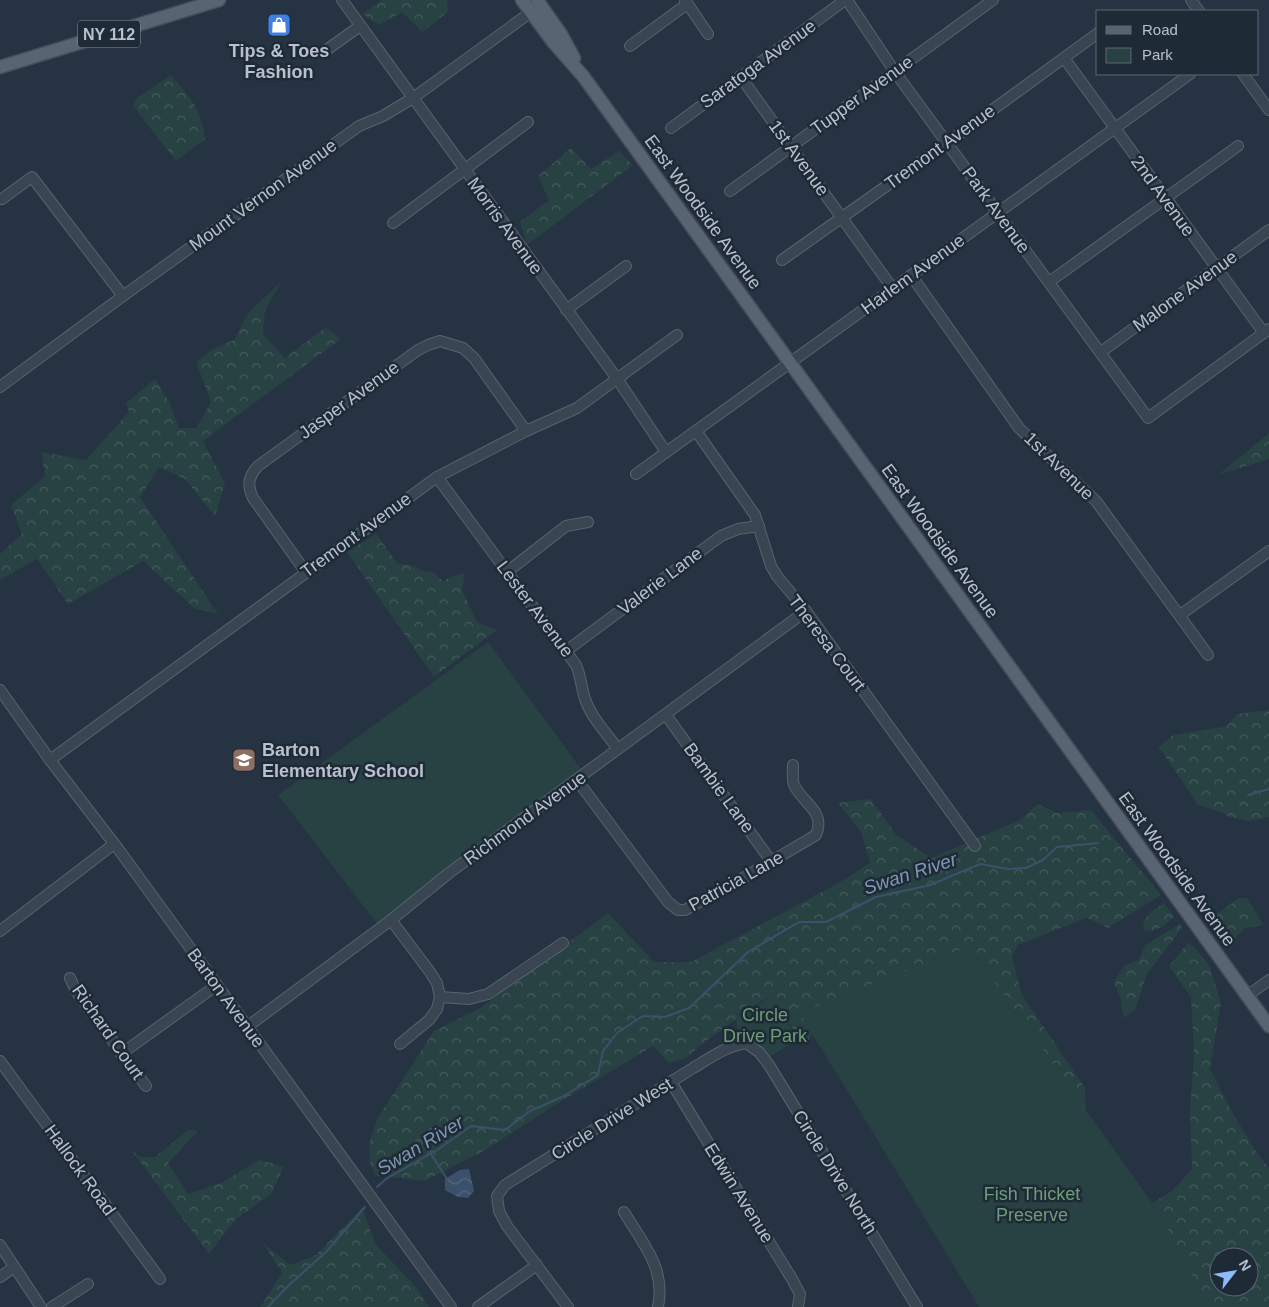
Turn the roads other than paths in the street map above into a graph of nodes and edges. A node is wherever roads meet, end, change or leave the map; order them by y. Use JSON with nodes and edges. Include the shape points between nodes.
{"nodes":[{"id":1,"x":219,"y":0,"type":"edge"},
{"id":2,"x":342,"y":0,"type":"edge"},
{"id":3,"x":522,"y":0,"type":"edge"},
{"id":4,"x":537,"y":0,"type":"edge"},
{"id":5,"x":846,"y":0,"type":"edge"},
{"id":6,"x":993,"y":0,"type":"edge"},
{"id":7,"x":686,"y":2,"type":"edge"},
{"id":8,"x":531,"y":12,"type":"junction"},
{"id":9,"x":360,"y":26,"type":"junction"},
{"id":10,"x":708,"y":34,"type":"dead end"},
{"id":11,"x":1096,"y":34,"type":"edge"},
{"id":12,"x":630,"y":46,"type":"dead end"},
{"id":13,"x":325,"y":51,"type":"dead end"},
{"id":14,"x":1064,"y":58,"type":"junction"},
{"id":15,"x":0,"y":67,"type":"edge"},
{"id":16,"x":895,"y":72,"type":"junction"},
{"id":17,"x":1189,"y":75,"type":"edge"},
{"id":18,"x":1244,"y":75,"type":"edge"},
{"id":19,"x":583,"y":76,"type":"junction"},
{"id":20,"x":740,"y":76,"type":"junction"},
{"id":21,"x":412,"y":98,"type":"junction"},
{"id":22,"x":1269,"y":110,"type":"edge"},
{"id":23,"x":528,"y":122,"type":"dead end"},
{"id":24,"x":671,"y":128,"type":"dead end"},
{"id":25,"x":1114,"y":128,"type":"junction"},
{"id":26,"x":947,"y":143,"type":"junction"},
{"id":27,"x":1238,"y":146,"type":"dead end"},
{"id":28,"x":790,"y":147,"type":"junction"},
{"id":29,"x":464,"y":169,"type":"junction"},
{"id":30,"x":730,"y":191,"type":"dead end"},
{"id":31,"x":1165,"y":198,"type":"junction"},
{"id":32,"x":2,"y":199,"type":"dead end"},
{"id":33,"x":997,"y":213,"type":"junction"},
{"id":34,"x":842,"y":217,"type":"junction"},
{"id":35,"x":393,"y":223,"type":"dead end"},
{"id":36,"x":1269,"y":230,"type":"edge"},
{"id":37,"x":782,"y":260,"type":"dead end"},
{"id":38,"x":626,"y":266,"type":"dead end"},
{"id":39,"x":1216,"y":268,"type":"junction"},
{"id":40,"x":911,"y":276,"type":"junction"},
{"id":41,"x":1049,"y":282,"type":"junction"},
{"id":42,"x":893,"y":289,"type":"junction"},
{"id":43,"x":123,"y":296,"type":"junction"},
{"id":44,"x":566,"y":310,"type":"junction"},
{"id":45,"x":1266,"y":331,"type":"edge"},
{"id":46,"x":677,"y":336,"type":"dead end"},
{"id":47,"x":1101,"y":352,"type":"junction"},
{"id":48,"x":790,"y":362,"type":"junction"},
{"id":49,"x":618,"y":380,"type":"junction"},
{"id":50,"x":0,"y":386,"type":"edge"},
{"id":51,"x":526,"y":431,"type":"junction"},
{"id":52,"x":696,"y":431,"type":"junction"},
{"id":53,"x":666,"y":452,"type":"junction"},
{"id":54,"x":636,"y":474,"type":"dead end"},
{"id":55,"x":437,"y":476,"type":"junction"},
{"id":56,"x":588,"y":522,"type":"dead end"},
{"id":57,"x":759,"y":526,"type":"junction"},
{"id":58,"x":1269,"y":551,"type":"edge"},
{"id":59,"x":305,"y":571,"type":"junction"},
{"id":60,"x":507,"y":572,"type":"junction"},
{"id":61,"x":806,"y":611,"type":"junction"},
{"id":62,"x":1180,"y":615,"type":"junction"},
{"id":63,"x":566,"y":651,"type":"junction"},
{"id":64,"x":1208,"y":655,"type":"dead end"},
{"id":65,"x":0,"y":690,"type":"edge"},
{"id":66,"x":666,"y":715,"type":"junction"},
{"id":67,"x":618,"y":749,"type":"junction"},
{"id":68,"x":50,"y":760,"type":"junction"},
{"id":69,"x":793,"y":765,"type":"dead end"},
{"id":70,"x":577,"y":780,"type":"junction"},
{"id":71,"x":114,"y":844,"type":"junction"},
{"id":72,"x":975,"y":846,"type":"dead end"},
{"id":73,"x":771,"y":861,"type":"junction"},
{"id":74,"x":392,"y":920,"type":"junction"},
{"id":75,"x":0,"y":931,"type":"edge"},
{"id":76,"x":563,"y":943,"type":"dead end"},
{"id":77,"x":70,"y":978,"type":"dead end"},
{"id":78,"x":1269,"y":980,"type":"edge"},
{"id":79,"x":217,"y":985,"type":"junction"},
{"id":80,"x":1247,"y":996,"type":"junction"},
{"id":81,"x":440,"y":997,"type":"junction"},
{"id":82,"x":1269,"y":1026,"type":"edge"},
{"id":83,"x":247,"y":1027,"type":"junction"},
{"id":84,"x":746,"y":1043,"type":"joint"},
{"id":85,"x":400,"y":1044,"type":"dead end"},
{"id":86,"x":121,"y":1054,"type":"junction"},
{"id":87,"x":0,"y":1061,"type":"edge"},
{"id":88,"x":671,"y":1082,"type":"junction"},
{"id":89,"x":146,"y":1086,"type":"dead end"},
{"id":90,"x":624,"y":1212,"type":"dead end"},
{"id":91,"x":0,"y":1245,"type":"edge"},
{"id":92,"x":537,"y":1265,"type":"junction"},
{"id":93,"x":14,"y":1267,"type":"junction"},
{"id":94,"x":0,"y":1277,"type":"edge"},
{"id":95,"x":160,"y":1279,"type":"dead end"},
{"id":96,"x":88,"y":1284,"type":"dead end"},
{"id":97,"x":41,"y":1307,"type":"edge"},
{"id":98,"x":52,"y":1307,"type":"edge"},
{"id":99,"x":451,"y":1307,"type":"edge"},
{"id":100,"x":478,"y":1307,"type":"edge"},
{"id":101,"x":568,"y":1307,"type":"edge"},
{"id":102,"x":658,"y":1307,"type":"edge"},
{"id":103,"x":798,"y":1307,"type":"edge"},
{"id":104,"x":918,"y":1307,"type":"edge"}],
"edges":[{"from":1,"to":15,"type":"main road","number":"NY 112"},
{"from":2,"to":9,"type":"street","name":"Morris Avenue"},
{"from":3,"to":8,"type":"main road","name":"East Woodside Avenue"},
{"from":4,"to":19,"type":"main road","name":"East Woodside Avenue","via":[[561,34]]},
{"from":5,"to":16,"type":"street","name":"Park Avenue"},
{"from":5,"to":20,"type":"street","name":"Saratoga Avenue"},
{"from":6,"to":16,"type":"street","name":"Tupper Avenue"},
{"from":7,"to":10,"type":"street"},
{"from":7,"to":12,"type":"street"},
{"from":8,"to":19,"type":"main road","name":"East Woodside Avenue"},
{"from":8,"to":21,"type":"street","name":"Mount Vernon Avenue"},
{"from":9,"to":13,"type":"street"},
{"from":9,"to":21,"type":"street","name":"Morris Avenue"},
{"from":11,"to":14,"type":"street","name":"Tremont Avenue"},
{"from":14,"to":25,"type":"street","name":"2nd Avenue"},
{"from":14,"to":26,"type":"street","name":"Tremont Avenue"},
{"from":16,"to":26,"type":"street","name":"Park Avenue"},
{"from":16,"to":28,"type":"street","name":"Tupper Avenue"},
{"from":17,"to":25,"type":"street","name":"Harlem Avenue"},
{"from":18,"to":22,"type":"street"},
{"from":19,"to":48,"type":"main road","name":"East Woodside Avenue"},
{"from":20,"to":24,"type":"street","name":"Saratoga Avenue"},
{"from":20,"to":28,"type":"street","name":"1st Avenue"},
{"from":21,"to":29,"type":"street","name":"Morris Avenue"},
{"from":21,"to":43,"type":"street","name":"Mount Vernon Avenue","via":[[384,116],[359,126]]},
{"from":23,"to":29,"type":"street"},
{"from":25,"to":31,"type":"street","name":"2nd Avenue"},
{"from":25,"to":33,"type":"street","name":"Harlem Avenue"},
{"from":26,"to":33,"type":"street","name":"Park Avenue"},
{"from":26,"to":34,"type":"street","name":"Tremont Avenue"},
{"from":27,"to":31,"type":"street"},
{"from":28,"to":30,"type":"street","name":"Tupper Avenue"},
{"from":28,"to":34,"type":"street","name":"1st Avenue"},
{"from":29,"to":35,"type":"street"},
{"from":29,"to":44,"type":"street","name":"Morris Avenue"},
{"from":31,"to":39,"type":"street","name":"2nd Avenue"},
{"from":31,"to":41,"type":"street"},
{"from":32,"to":43,"type":"street","via":[[32,177]]},
{"from":33,"to":40,"type":"street","name":"Harlem Avenue"},
{"from":33,"to":41,"type":"street","name":"Park Avenue"},
{"from":34,"to":37,"type":"street","name":"Tremont Avenue"},
{"from":34,"to":42,"type":"street","name":"1st Avenue"},
{"from":36,"to":39,"type":"street","name":"Malone Avenue"},
{"from":38,"to":44,"type":"street"},
{"from":39,"to":45,"type":"street","name":"2nd Avenue"},
{"from":39,"to":47,"type":"street","name":"Malone Avenue"},
{"from":40,"to":42,"type":"street","name":"Harlem Avenue"},
{"from":40,"to":62,"type":"street","name":"1st Avenue","via":[[1019,428],[1096,501]]},
{"from":41,"to":47,"type":"street","name":"Park Avenue"},
{"from":42,"to":48,"type":"street","name":"Harlem Avenue"},
{"from":43,"to":50,"type":"street","name":"Mount Vernon Avenue"},
{"from":44,"to":49,"type":"street","name":"Morris Avenue"},
{"from":45,"to":47,"type":"street","name":"Park Avenue","via":[[1148,418]]},
{"from":46,"to":49,"type":"street","name":"Tremont Avenue"},
{"from":48,"to":52,"type":"street","name":"Harlem Avenue"},
{"from":48,"to":80,"type":"main road","name":"East Woodside Avenue"},
{"from":49,"to":51,"type":"street","name":"Tremont Avenue","via":[[577,408]]},
{"from":49,"to":53,"type":"street","name":"Morris Avenue"},
{"from":51,"to":55,"type":"street","name":"Tremont Avenue"},
{"from":51,"to":59,"type":"street","name":"Jasper Avenue","via":[[474,358],[463,348],[440,341],[418,350],[258,466],[249,479],[253,498]]},
{"from":52,"to":53,"type":"street","name":"Harlem Avenue"},
{"from":52,"to":57,"type":"street","name":"Theresa Court","via":[[755,515]]},
{"from":53,"to":54,"type":"street","name":"Harlem Avenue"},
{"from":55,"to":59,"type":"street","name":"Tremont Avenue"},
{"from":55,"to":60,"type":"street","name":"Lester Avenue"},
{"from":56,"to":60,"type":"street","via":[[566,526]]},
{"from":57,"to":61,"type":"street","name":"Theresa Court","via":[[771,566]]},
{"from":57,"to":63,"type":"street","name":"Valerie Lane","via":[[738,529],[722,536]]},
{"from":58,"to":62,"type":"street"},
{"from":59,"to":68,"type":"street","name":"Tremont Avenue"},
{"from":60,"to":63,"type":"street","name":"Lester Avenue"},
{"from":61,"to":66,"type":"street","name":"Richmond Avenue"},
{"from":61,"to":72,"type":"street","name":"Theresa Court"},
{"from":62,"to":64,"type":"street","name":"1st Avenue"},
{"from":63,"to":67,"type":"street","name":"Lester Avenue","via":[[579,672],[589,708]]},
{"from":65,"to":68,"type":"street","name":"Barton Avenue"},
{"from":66,"to":67,"type":"street","name":"Richmond Avenue"},
{"from":66,"to":73,"type":"street","name":"Bambie Lane"},
{"from":67,"to":70,"type":"street","name":"Richmond Avenue"},
{"from":68,"to":71,"type":"street","name":"Barton Avenue"},
{"from":69,"to":73,"type":"street","name":"Patricia Lane","via":[[793,784],[816,814],[819,827],[809,840]]},
{"from":70,"to":73,"type":"street","name":"Patricia Lane","via":[[668,902],[678,910],[693,906]]},
{"from":70,"to":74,"type":"street","name":"Richmond Avenue","via":[[449,873]]},
{"from":71,"to":75,"type":"street"},
{"from":71,"to":79,"type":"street","name":"Barton Avenue"},
{"from":74,"to":81,"type":"street","via":[[437,983]]},
{"from":74,"to":83,"type":"street","name":"Richmond Avenue"},
{"from":76,"to":81,"type":"street","via":[[488,994],[470,1000]]},
{"from":77,"to":86,"type":"street","name":"Richard Court"},
{"from":78,"to":80,"type":"street"},
{"from":79,"to":83,"type":"street","name":"Barton Avenue"},
{"from":79,"to":86,"type":"street"},
{"from":80,"to":82,"type":"main road","name":"East Woodside Avenue"},
{"from":81,"to":85,"type":"street","via":[[429,1020]]},
{"from":83,"to":99,"type":"street","name":"Barton Avenue"},
{"from":84,"to":88,"type":"street","name":"Circle Drive West","via":[[735,1044]]},
{"from":84,"to":104,"type":"street","name":"Circle Drive North","via":[[769,1065]]},
{"from":86,"to":89,"type":"street","name":"Richard Court"},
{"from":87,"to":95,"type":"street","name":"Hallock Road"},
{"from":88,"to":92,"type":"street","name":"Circle Drive West","via":[[505,1185],[497,1196],[499,1211]]},
{"from":88,"to":103,"type":"street","name":"Edwin Avenue","via":[[792,1279],[800,1294]]},
{"from":90,"to":102,"type":"street","via":[[657,1268]]},
{"from":91,"to":93,"type":"street"},
{"from":92,"to":100,"type":"street"},
{"from":92,"to":101,"type":"street"},
{"from":93,"to":94,"type":"street"},
{"from":93,"to":97,"type":"street"},
{"from":96,"to":98,"type":"street"}]}
